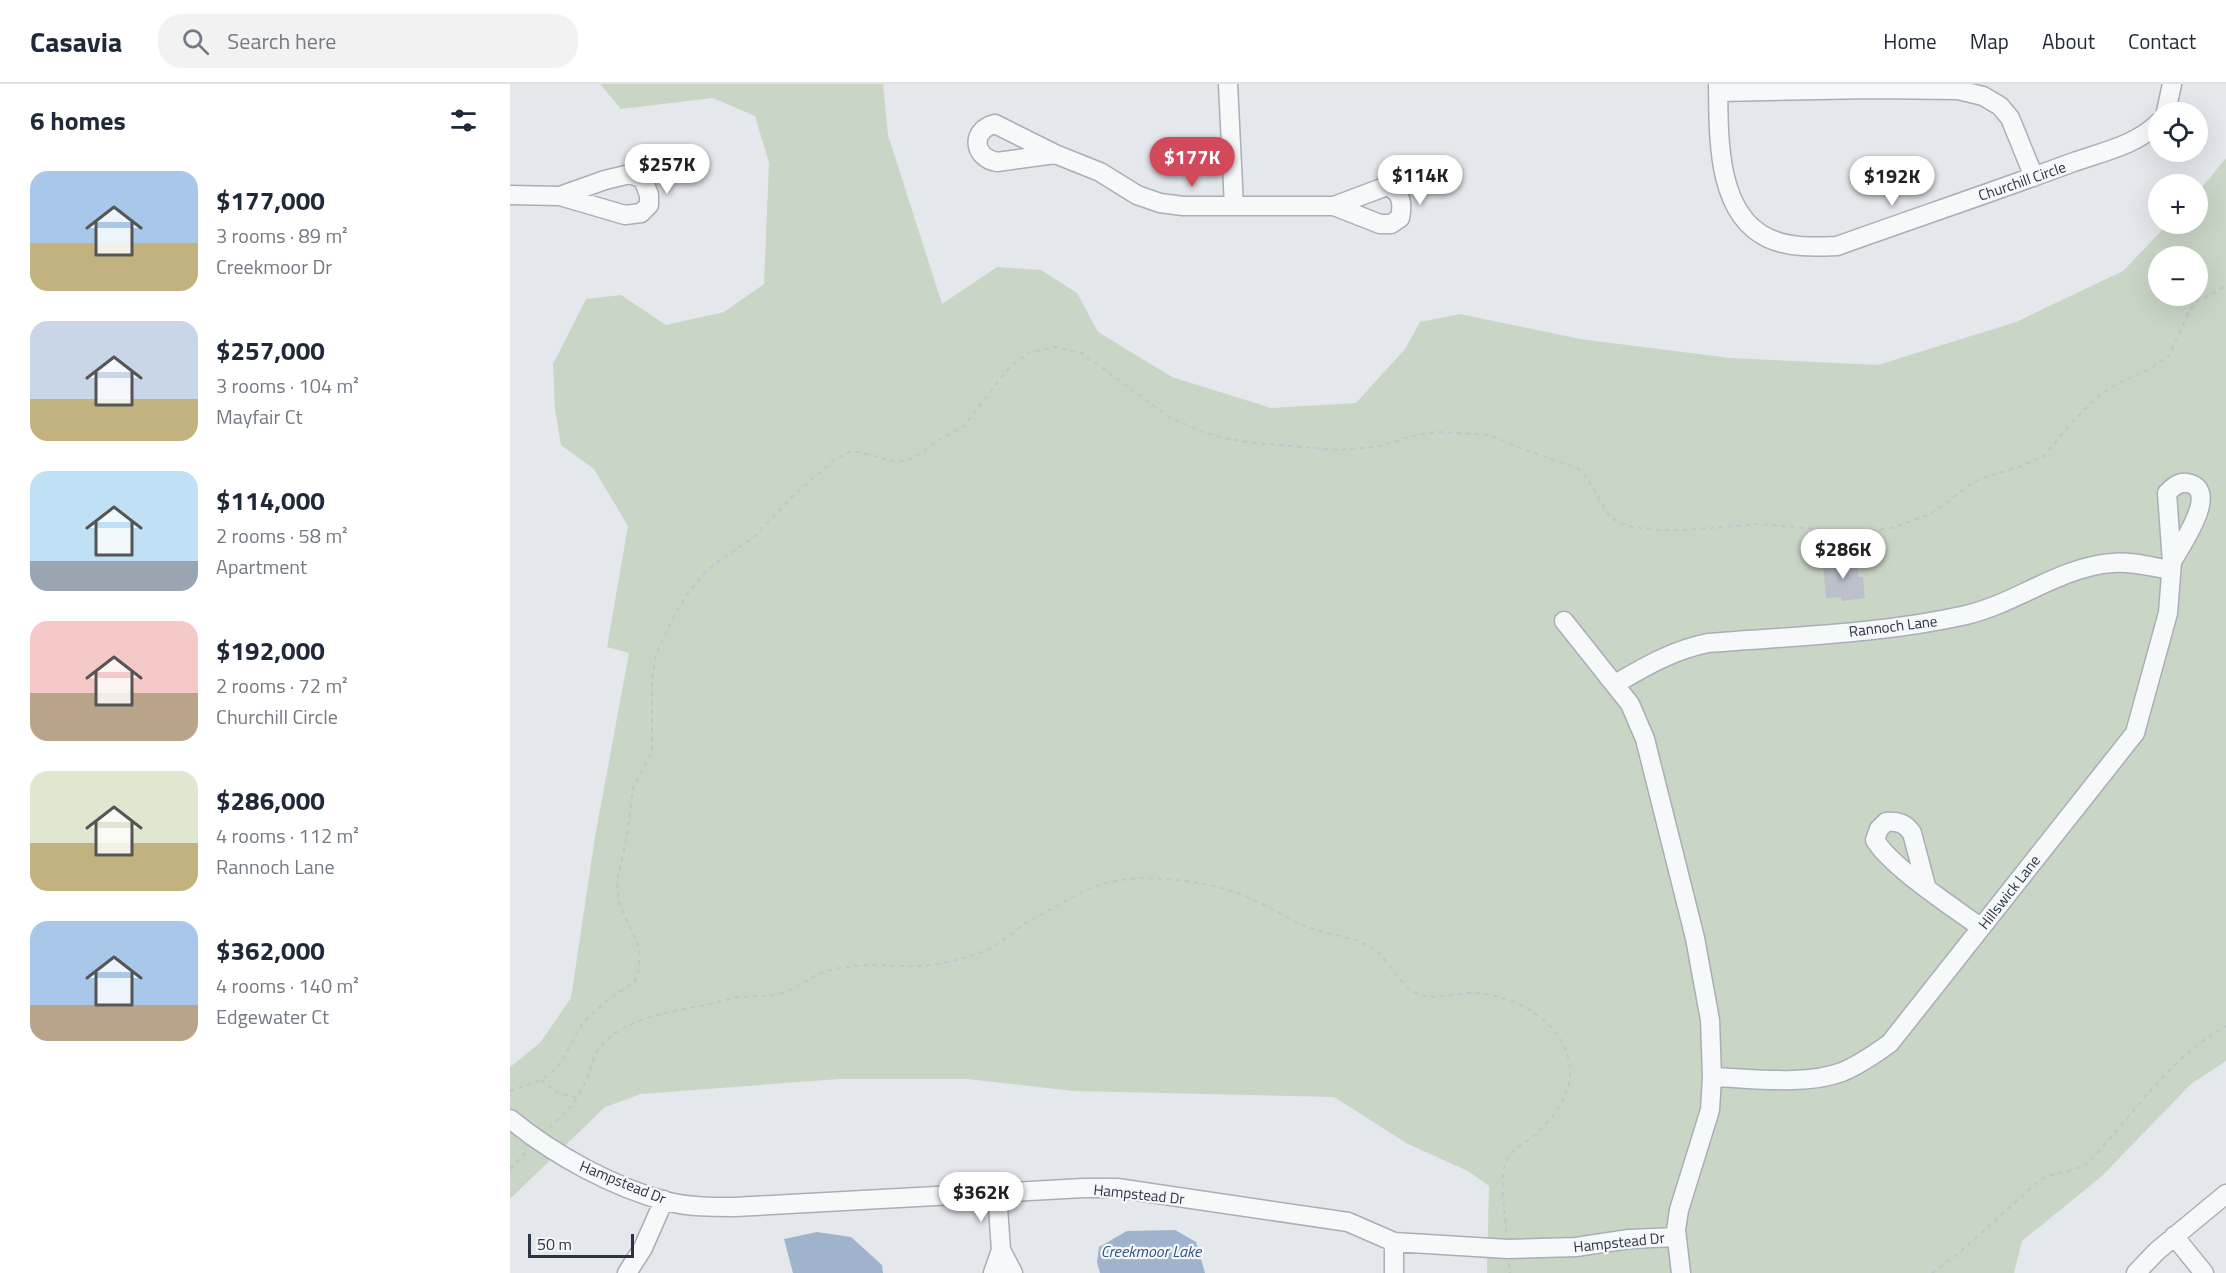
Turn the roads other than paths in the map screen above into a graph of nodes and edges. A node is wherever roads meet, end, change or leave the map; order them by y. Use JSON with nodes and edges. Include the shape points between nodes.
{"nodes":[{"id":1,"x":1228,"y":84,"type":"edge"},
{"id":2,"x":2172,"y":84,"type":"edge"},
{"id":3,"x":1718,"y":88,"type":"edge"},
{"id":4,"x":2168,"y":102,"type":"edge"},
{"id":5,"x":2148,"y":133,"type":"edge"},
{"id":6,"x":1055,"y":154,"type":"dead end"},
{"id":7,"x":2034,"y":177,"type":"junction"},
{"id":8,"x":510,"y":195,"type":"edge"},
{"id":9,"x":560,"y":196,"type":"dead end"},
{"id":10,"x":1234,"y":206,"type":"junction"},
{"id":11,"x":1334,"y":206,"type":"dead end"},
{"id":12,"x":2171,"y":566,"type":"joint"},
{"id":13,"x":1564,"y":621,"type":"dead end"},
{"id":14,"x":1615,"y":684,"type":"junction"},
{"id":15,"x":1926,"y":886,"type":"dead end"},
{"id":16,"x":1980,"y":927,"type":"junction"},
{"id":17,"x":1712,"y":1077,"type":"junction"},
{"id":18,"x":510,"y":1119,"type":"edge"},
{"id":19,"x":997,"y":1193,"type":"junction"},
{"id":20,"x":2226,"y":1194,"type":"edge"},
{"id":21,"x":664,"y":1200,"type":"junction"},
{"id":22,"x":2174,"y":1236,"type":"junction"},
{"id":23,"x":1677,"y":1237,"type":"junction"},
{"id":24,"x":1394,"y":1242,"type":"junction"},
{"id":25,"x":1001,"y":1250,"type":"junction"},
{"id":26,"x":627,"y":1273,"type":"edge"},
{"id":27,"x":993,"y":1273,"type":"edge"},
{"id":28,"x":1013,"y":1273,"type":"edge"},
{"id":29,"x":1394,"y":1273,"type":"edge"},
{"id":30,"x":1681,"y":1273,"type":"edge"},
{"id":31,"x":2136,"y":1273,"type":"edge"},
{"id":32,"x":2204,"y":1273,"type":"edge"}],
"edges":[{"from":1,"to":10,"type":"street"},
{"from":2,"to":4,"type":"street"},
{"from":3,"to":7,"type":"street","via":[[1958,90],[1983,96],[2010,118]]},
{"from":3,"to":7,"type":"street","name":"Churchill Circle","via":[[1723,172],[1731,198],[1747,223],[1768,238],[1808,247],[1837,246]]},
{"from":5,"to":7,"type":"street","name":"Churchill Circle"},
{"from":6,"to":10,"type":"street","via":[[1160,203]]},
{"from":8,"to":9,"type":"street"},
{"from":10,"to":11,"type":"street"},
{"from":12,"to":14,"type":"street","name":"Rannoch Lane","via":[[2123,562],[2080,569],[1969,614],[1915,625],[1690,646]]},
{"from":12,"to":16,"type":"street","name":"Hillswick Lane","via":[[2168,613],[2135,733]]},
{"from":13,"to":14,"type":"street"},
{"from":14,"to":17,"type":"street","via":[[1630,704],[1646,739],[1654,771],[1699,961],[1710,1020]]},
{"from":15,"to":16,"type":"street"},
{"from":16,"to":17,"type":"street","name":"Hillswick Lane","via":[[1890,1043],[1857,1065],[1823,1077]]},
{"from":17,"to":23,"type":"street","via":[[1710,1110],[1679,1210]]},
{"from":18,"to":21,"type":"street","name":"Hampstead Dr","via":[[536,1141],[583,1167]]},
{"from":19,"to":21,"type":"street","name":"Hampstead Dr","via":[[734,1207],[697,1207]]},
{"from":19,"to":24,"type":"street","name":"Hampstead Dr","via":[[1117,1188],[1348,1222]]},
{"from":19,"to":25,"type":"street"},
{"from":20,"to":22,"type":"street"},
{"from":21,"to":26,"type":"street"},
{"from":22,"to":31,"type":"street"},
{"from":22,"to":32,"type":"street"},
{"from":23,"to":24,"type":"street","name":"Hampstead Dr","via":[[1508,1249]]},
{"from":23,"to":30,"type":"street"},
{"from":24,"to":29,"type":"street"},
{"from":25,"to":27,"type":"street"},
{"from":25,"to":28,"type":"street"}]}
